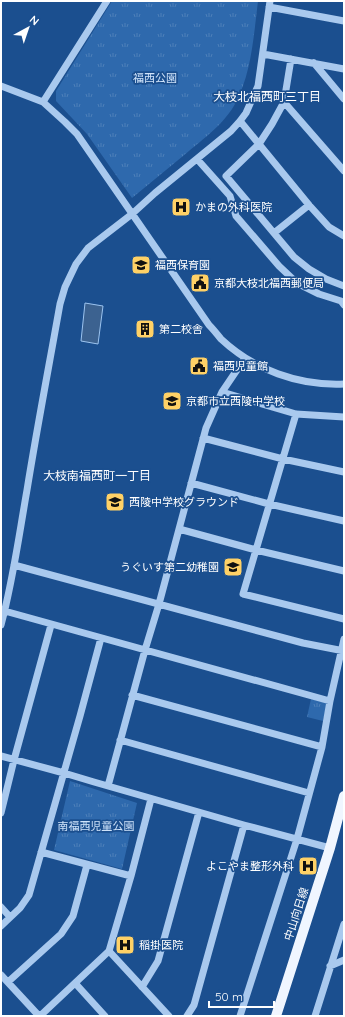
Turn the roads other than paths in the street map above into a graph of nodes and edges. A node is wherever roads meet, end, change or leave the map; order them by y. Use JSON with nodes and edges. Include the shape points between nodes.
{"nodes":[{"id":1,"x":107,"y":1,"type":"edge"},
{"id":2,"x":270,"y":4,"type":"edge"},
{"id":3,"x":344,"y":21,"type":"edge"},
{"id":4,"x":263,"y":54,"type":"junction"},
{"id":5,"x":291,"y":59,"type":"junction"},
{"id":6,"x":314,"y":63,"type":"junction"},
{"id":7,"x":344,"y":69,"type":"edge"},
{"id":8,"x":1,"y":86,"type":"edge"},
{"id":9,"x":344,"y":99,"type":"edge"},
{"id":10,"x":44,"y":102,"type":"junction"},
{"id":11,"x":284,"y":102,"type":"junction"},
{"id":12,"x":240,"y":121,"type":"junction"},
{"id":13,"x":259,"y":144,"type":"junction"},
{"id":14,"x":197,"y":159,"type":"junction"},
{"id":15,"x":344,"y":171,"type":"edge"},
{"id":16,"x":309,"y":205,"type":"junction"},
{"id":17,"x":132,"y":214,"type":"junction"},
{"id":18,"x":274,"y":233,"type":"junction"},
{"id":19,"x":344,"y":236,"type":"edge"},
{"id":20,"x":344,"y":286,"type":"edge"},
{"id":21,"x":344,"y":305,"type":"edge"},
{"id":22,"x":245,"y":358,"type":"junction"},
{"id":23,"x":344,"y":384,"type":"edge"},
{"id":24,"x":222,"y":392,"type":"junction"},
{"id":25,"x":296,"y":414,"type":"junction"},
{"id":26,"x":344,"y":417,"type":"edge"},
{"id":27,"x":203,"y":438,"type":"junction"},
{"id":28,"x":283,"y":459,"type":"junction"},
{"id":29,"x":344,"y":472,"type":"edge"},
{"id":30,"x":191,"y":483,"type":"junction"},
{"id":31,"x":269,"y":504,"type":"junction"},
{"id":32,"x":344,"y":521,"type":"edge"},
{"id":33,"x":179,"y":529,"type":"junction"},
{"id":34,"x":256,"y":550,"type":"junction"},
{"id":35,"x":14,"y":565,"type":"junction"},
{"id":36,"x":344,"y":571,"type":"edge"},
{"id":37,"x":159,"y":604,"type":"junction"},
{"id":38,"x":3,"y":611,"type":"edge"},
{"id":39,"x":344,"y":619,"type":"edge"},
{"id":40,"x":1,"y":625,"type":"edge"},
{"id":41,"x":51,"y":625,"type":"junction"},
{"id":42,"x":101,"y":638,"type":"junction"},
{"id":43,"x":344,"y":639,"type":"edge"},
{"id":44,"x":145,"y":650,"type":"junction"},
{"id":45,"x":343,"y":650,"type":"edge"},
{"id":46,"x":132,"y":695,"type":"junction"},
{"id":47,"x":330,"y":701,"type":"junction"},
{"id":48,"x":120,"y":740,"type":"junction"},
{"id":49,"x":322,"y":747,"type":"junction"},
{"id":50,"x":1,"y":756,"type":"edge"},
{"id":51,"x":14,"y":760,"type":"junction"},
{"id":52,"x":64,"y":773,"type":"junction"},
{"id":53,"x":108,"y":786,"type":"junction"},
{"id":54,"x":309,"y":793,"type":"junction"},
{"id":55,"x":344,"y":796,"type":"edge"},
{"id":56,"x":151,"y":799,"type":"junction"},
{"id":57,"x":199,"y":812,"type":"junction"},
{"id":58,"x":1,"y":813,"type":"edge"},
{"id":59,"x":244,"y":825,"type":"junction"},
{"id":60,"x":298,"y":839,"type":"junction"},
{"id":61,"x":330,"y":848,"type":"junction"},
{"id":62,"x":41,"y":852,"type":"junction"},
{"id":63,"x":87,"y":865,"type":"junction"},
{"id":64,"x":131,"y":876,"type":"junction"},
{"id":65,"x":1,"y":907,"type":"edge"},
{"id":66,"x":10,"y":917,"type":"junction"},
{"id":67,"x":344,"y":924,"type":"edge"},
{"id":68,"x":1,"y":926,"type":"edge"},
{"id":69,"x":109,"y":951,"type":"junction"},
{"id":70,"x":344,"y":960,"type":"edge"},
{"id":71,"x":330,"y":966,"type":"junction"},
{"id":72,"x":1,"y":975,"type":"edge"},
{"id":73,"x":8,"y":982,"type":"junction"},
{"id":74,"x":75,"y":983,"type":"junction"},
{"id":75,"x":142,"y":987,"type":"junction"},
{"id":76,"x":40,"y":1016,"type":"edge"},
{"id":77,"x":106,"y":1016,"type":"edge"},
{"id":78,"x":169,"y":1016,"type":"edge"},
{"id":79,"x":187,"y":1016,"type":"edge"},
{"id":80,"x":240,"y":1016,"type":"edge"},
{"id":81,"x":276,"y":1016,"type":"edge"},
{"id":82,"x":314,"y":1016,"type":"edge"}],
"edges":[{"from":1,"to":10,"type":"street"},
{"from":2,"to":3,"type":"street"},
{"from":2,"to":4,"type":"street"},
{"from":4,"to":5,"type":"street"},
{"from":4,"to":12,"type":"street","via":[[258,86]]},
{"from":5,"to":6,"type":"street"},
{"from":5,"to":11,"type":"street"},
{"from":6,"to":7,"type":"street"},
{"from":6,"to":9,"type":"street"},
{"from":8,"to":10,"type":"street"},
{"from":10,"to":17,"type":"street","via":[[77,134]]},
{"from":11,"to":13,"type":"street"},
{"from":11,"to":15,"type":"street"},
{"from":12,"to":13,"type":"street"},
{"from":12,"to":14,"type":"street"},
{"from":13,"to":16,"type":"street"},
{"from":13,"to":18,"type":"street","via":[[226,176]]},
{"from":14,"to":17,"type":"street"},
{"from":14,"to":21,"type":"street","via":[[230,196],[236,216],[279,266],[297,283],[341,301]]},
{"from":16,"to":18,"type":"street"},
{"from":16,"to":19,"type":"street","via":[[329,227]]},
{"from":17,"to":22,"type":"street","via":[[209,325],[220,338]]},
{"from":17,"to":35,"type":"street","via":[[88,248],[76,264],[65,287]]},
{"from":18,"to":20,"type":"street","via":[[294,257],[309,269]]},
{"from":22,"to":23,"type":"street","via":[[266,370],[299,380],[332,385]]},
{"from":22,"to":24,"type":"street"},
{"from":24,"to":25,"type":"street"},
{"from":24,"to":27,"type":"street"},
{"from":25,"to":26,"type":"street"},
{"from":25,"to":28,"type":"street"},
{"from":27,"to":28,"type":"street"},
{"from":27,"to":30,"type":"street"},
{"from":28,"to":29,"type":"street"},
{"from":28,"to":31,"type":"street"},
{"from":30,"to":31,"type":"street"},
{"from":30,"to":33,"type":"street"},
{"from":31,"to":32,"type":"street"},
{"from":31,"to":34,"type":"street"},
{"from":33,"to":34,"type":"street"},
{"from":33,"to":37,"type":"street"},
{"from":34,"to":36,"type":"street"},
{"from":34,"to":39,"type":"street","via":[[243,594]]},
{"from":35,"to":37,"type":"street"},
{"from":35,"to":38,"type":"street"},
{"from":37,"to":44,"type":"street"},
{"from":37,"to":45,"type":"street","via":[[303,643]]},
{"from":38,"to":40,"type":"street"},
{"from":38,"to":41,"type":"street"},
{"from":41,"to":42,"type":"street"},
{"from":41,"to":51,"type":"street"},
{"from":42,"to":44,"type":"street"},
{"from":42,"to":52,"type":"street"},
{"from":43,"to":45,"type":"street"},
{"from":44,"to":46,"type":"street"},
{"from":44,"to":47,"type":"street"},
{"from":45,"to":47,"type":"street"},
{"from":46,"to":48,"type":"street"},
{"from":46,"to":49,"type":"street"},
{"from":47,"to":49,"type":"street"},
{"from":48,"to":53,"type":"street"},
{"from":48,"to":54,"type":"street"},
{"from":49,"to":54,"type":"street"},
{"from":50,"to":51,"type":"street"},
{"from":51,"to":52,"type":"street"},
{"from":51,"to":58,"type":"street"},
{"from":52,"to":53,"type":"street"},
{"from":52,"to":62,"type":"street"},
{"from":53,"to":56,"type":"street"},
{"from":54,"to":60,"type":"street"},
{"from":55,"to":61,"type":"main road","name":"中山向日線"},
{"from":56,"to":57,"type":"street"},
{"from":56,"to":64,"type":"street"},
{"from":57,"to":59,"type":"street"},
{"from":57,"to":75,"type":"street","via":[[158,961]]},
{"from":59,"to":60,"type":"street"},
{"from":59,"to":79,"type":"street","via":[[194,1005]]},
{"from":60,"to":61,"type":"street"},
{"from":60,"to":80,"type":"street"},
{"from":61,"to":81,"type":"main road","name":"中山向日線"},
{"from":62,"to":63,"type":"street"},
{"from":62,"to":66,"type":"street","via":[[28,895],[20,908]]},
{"from":63,"to":64,"type":"street"},
{"from":63,"to":73,"type":"street","via":[[72,916],[61,934]]},
{"from":64,"to":69,"type":"street"},
{"from":65,"to":66,"type":"street"},
{"from":66,"to":68,"type":"street"},
{"from":67,"to":71,"type":"street"},
{"from":69,"to":74,"type":"street"},
{"from":69,"to":75,"type":"street"},
{"from":70,"to":71,"type":"street"},
{"from":71,"to":82,"type":"street"},
{"from":72,"to":73,"type":"street"},
{"from":73,"to":76,"type":"street"},
{"from":74,"to":76,"type":"street"},
{"from":74,"to":77,"type":"street"},
{"from":75,"to":78,"type":"street"}]}
